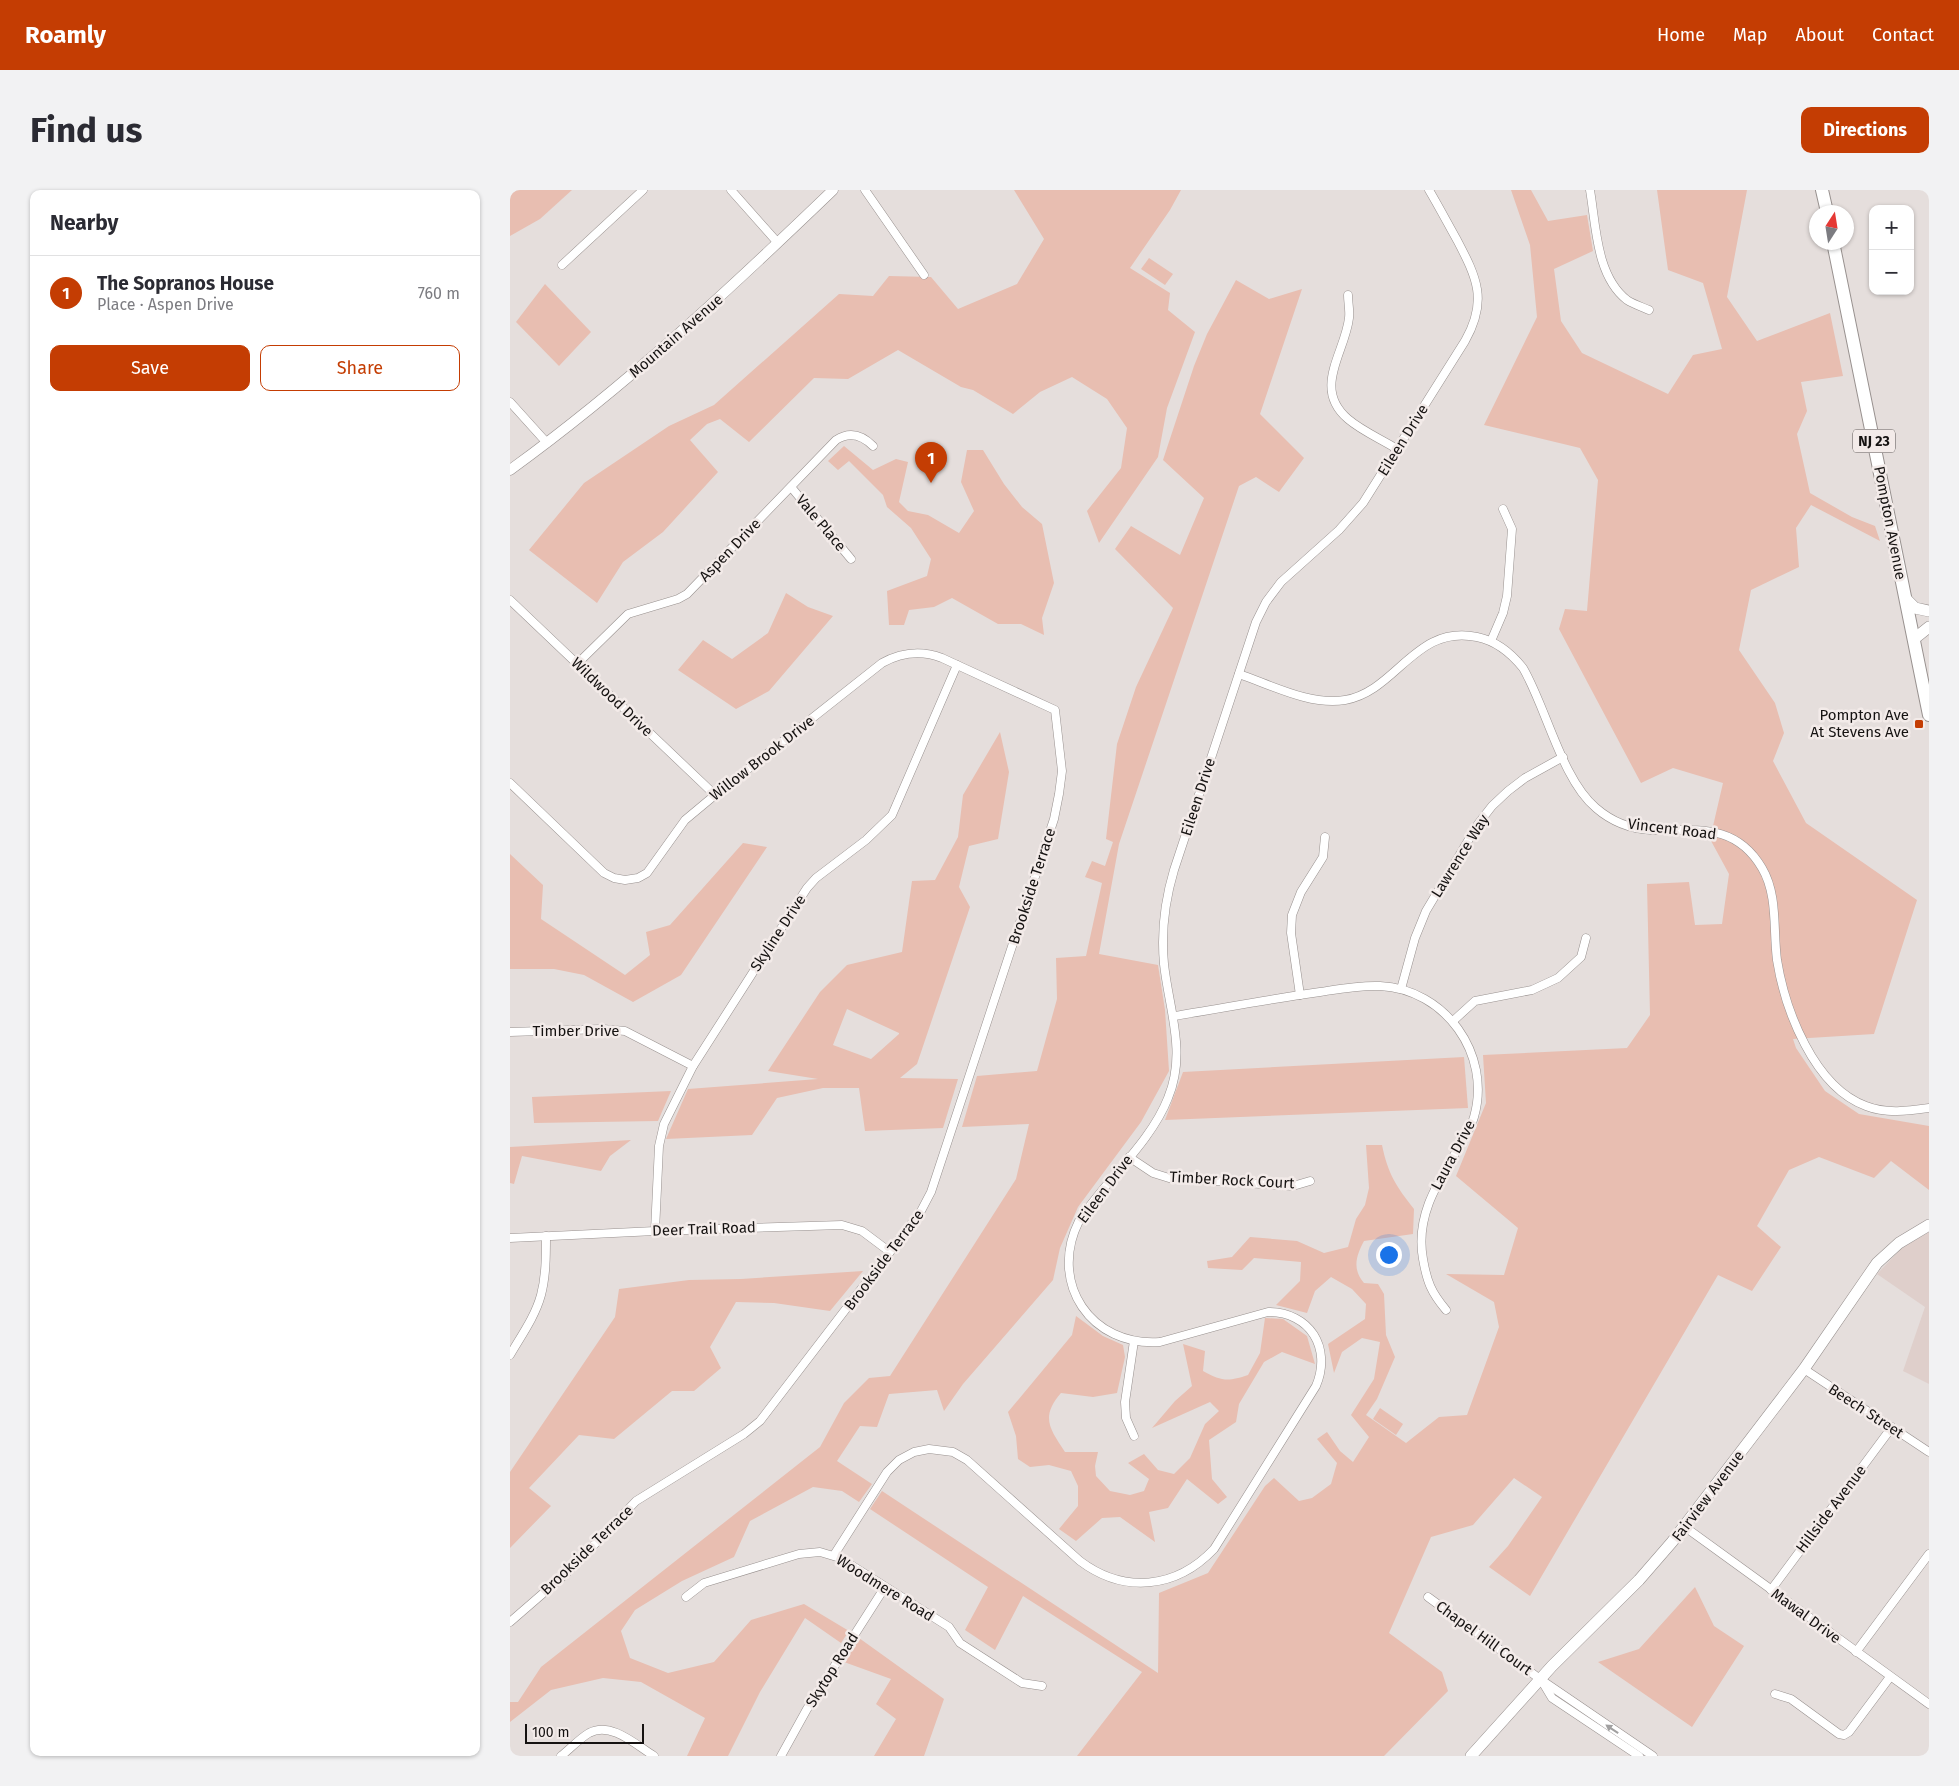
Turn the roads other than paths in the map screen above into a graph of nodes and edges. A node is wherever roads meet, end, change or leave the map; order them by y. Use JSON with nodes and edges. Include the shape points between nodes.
{"nodes":[{"id":1,"x":642,"y":190,"type":"edge"},
{"id":2,"x":731,"y":190,"type":"edge"},
{"id":3,"x":833,"y":190,"type":"edge"},
{"id":4,"x":865,"y":190,"type":"edge"},
{"id":5,"x":1429,"y":190,"type":"edge"},
{"id":6,"x":1590,"y":190,"type":"edge"},
{"id":7,"x":1822,"y":190,"type":"edge"},
{"id":8,"x":1825,"y":205,"type":"edge"},
{"id":9,"x":778,"y":243,"type":"junction"},
{"id":10,"x":1835,"y":250,"type":"edge"},
{"id":11,"x":562,"y":265,"type":"dead end"},
{"id":12,"x":924,"y":275,"type":"dead end"},
{"id":13,"x":1348,"y":295,"type":"dead end"},
{"id":14,"x":1649,"y":310,"type":"dead end"},
{"id":15,"x":510,"y":402,"type":"edge"},
{"id":16,"x":547,"y":443,"type":"junction"},
{"id":17,"x":873,"y":446,"type":"dead end"},
{"id":18,"x":1398,"y":449,"type":"junction"},
{"id":19,"x":510,"y":470,"type":"edge"},
{"id":20,"x":791,"y":487,"type":"junction"},
{"id":21,"x":1503,"y":509,"type":"dead end"},
{"id":22,"x":851,"y":559,"type":"dead end"},
{"id":23,"x":1906,"y":599,"type":"junction"},
{"id":24,"x":510,"y":600,"type":"edge"},
{"id":25,"x":1929,"y":611,"type":"edge"},
{"id":26,"x":1929,"y":627,"type":"edge"},
{"id":27,"x":1914,"y":640,"type":"junction"},
{"id":28,"x":1491,"y":641,"type":"junction"},
{"id":29,"x":577,"y":664,"type":"junction"},
{"id":30,"x":957,"y":665,"type":"junction"},
{"id":31,"x":1239,"y":674,"type":"junction"},
{"id":32,"x":1056,"y":710,"type":"joint"},
{"id":33,"x":1929,"y":714,"type":"edge"},
{"id":34,"x":1563,"y":757,"type":"junction"},
{"id":35,"x":510,"y":783,"type":"edge"},
{"id":36,"x":714,"y":794,"type":"junction"},
{"id":37,"x":1325,"y":837,"type":"dead end"},
{"id":38,"x":1586,"y":938,"type":"dead end"},
{"id":39,"x":1401,"y":989,"type":"junction"},
{"id":40,"x":1300,"y":995,"type":"junction"},
{"id":41,"x":1174,"y":1016,"type":"junction"},
{"id":42,"x":1453,"y":1021,"type":"junction"},
{"id":43,"x":510,"y":1032,"type":"edge"},
{"id":44,"x":693,"y":1066,"type":"junction"},
{"id":45,"x":1929,"y":1108,"type":"edge"},
{"id":46,"x":1129,"y":1156,"type":"junction"},
{"id":47,"x":1310,"y":1181,"type":"dead end"},
{"id":48,"x":1929,"y":1225,"type":"edge"},
{"id":49,"x":655,"y":1231,"type":"junction"},
{"id":50,"x":546,"y":1236,"type":"junction"},
{"id":51,"x":510,"y":1238,"type":"edge"},
{"id":52,"x":890,"y":1252,"type":"junction"},
{"id":53,"x":1446,"y":1310,"type":"dead end"},
{"id":54,"x":1134,"y":1341,"type":"junction"},
{"id":55,"x":510,"y":1355,"type":"edge"},
{"id":56,"x":1804,"y":1369,"type":"junction"},
{"id":57,"x":1892,"y":1427,"type":"junction"},
{"id":58,"x":1134,"y":1436,"type":"dead end"},
{"id":59,"x":1929,"y":1452,"type":"edge"},
{"id":60,"x":1684,"y":1527,"type":"junction"},
{"id":61,"x":1929,"y":1554,"type":"edge"},
{"id":62,"x":834,"y":1555,"type":"junction"},
{"id":63,"x":884,"y":1586,"type":"junction"},
{"id":64,"x":1771,"y":1590,"type":"junction"},
{"id":65,"x":686,"y":1597,"type":"dead end"},
{"id":66,"x":1428,"y":1597,"type":"dead end"},
{"id":67,"x":510,"y":1622,"type":"edge"},
{"id":68,"x":1856,"y":1652,"type":"junction"},
{"id":69,"x":1890,"y":1677,"type":"junction"},
{"id":70,"x":1540,"y":1680,"type":"junction"},
{"id":71,"x":1042,"y":1686,"type":"dead end"},
{"id":72,"x":1775,"y":1694,"type":"dead end"},
{"id":73,"x":1929,"y":1704,"type":"edge"},
{"id":74,"x":1629,"y":1745,"type":"junction"},
{"id":75,"x":561,"y":1756,"type":"edge"},
{"id":76,"x":654,"y":1756,"type":"edge"},
{"id":77,"x":781,"y":1756,"type":"edge"},
{"id":78,"x":1471,"y":1756,"type":"edge"},
{"id":79,"x":1639,"y":1756,"type":"edge"},
{"id":80,"x":1653,"y":1756,"type":"edge"}],
"edges":[{"from":1,"to":11,"type":"street"},
{"from":2,"to":9,"type":"street"},
{"from":3,"to":9,"type":"street","name":"Mountain Avenue"},
{"from":4,"to":12,"type":"street"},
{"from":5,"to":18,"type":"street","name":"Eileen Drive","via":[[1471,267],[1478,289],[1478,304],[1469,334]]},
{"from":6,"to":14,"type":"street","via":[[1600,254],[1607,272],[1628,300]]},
{"from":7,"to":8,"type":"main road"},
{"from":9,"to":16,"type":"street","name":"Mountain Avenue","via":[[632,375]]},
{"from":10,"to":23,"type":"main road","name":"Pompton Avenue","number":"NJ 23"},
{"from":13,"to":18,"type":"street","via":[[1349,318],[1332,372],[1334,399],[1352,422]]},
{"from":15,"to":16,"type":"street"},
{"from":16,"to":19,"type":"street","name":"Mountain Avenue"},
{"from":17,"to":20,"type":"street","name":"Aspen Drive","via":[[858,436],[840,438]]},
{"from":18,"to":31,"type":"street","name":"Eileen Drive","via":[[1356,513],[1293,569],[1273,592],[1256,622]]},
{"from":20,"to":22,"type":"street","name":"Vale Place"},
{"from":20,"to":29,"type":"street","name":"Aspen Drive","via":[[687,594],[628,614]]},
{"from":21,"to":28,"type":"street","via":[[1512,529],[1507,596]]},
{"from":23,"to":25,"type":"main road","via":[[1915,608]]},
{"from":23,"to":27,"type":"main road","name":"Pompton Avenue","number":"NJ 23"},
{"from":24,"to":29,"type":"street","name":"Wildwood Drive"},
{"from":26,"to":27,"type":"main road"},
{"from":27,"to":33,"type":"main road","name":"Pompton Avenue","number":"NJ 23"},
{"from":28,"to":31,"type":"street","name":"Vincent Road","via":[[1468,636],[1436,640],[1421,648],[1371,691],[1336,701],[1305,698]]},
{"from":28,"to":34,"type":"street","name":"Vincent Road","via":[[1512,655],[1523,668]]},
{"from":29,"to":36,"type":"street","name":"Wildwood Drive"},
{"from":30,"to":32,"type":"street","name":"Willow Brook Drive"},
{"from":30,"to":36,"type":"street","name":"Willow Brook Drive","via":[[920,652],[889,659]]},
{"from":30,"to":44,"type":"street","name":"Skyline Drive","via":[[892,815],[807,888]]},
{"from":31,"to":41,"type":"street","name":"Eileen Drive","via":[[1167,897],[1163,952]]},
{"from":32,"to":52,"type":"street","name":"Brookside Terrace","via":[[1062,771],[1054,819],[931,1192]]},
{"from":34,"to":39,"type":"street","name":"Lawrence Way","via":[[1508,790],[1478,824],[1426,911],[1414,938]]},
{"from":34,"to":45,"type":"street","name":"Vincent Road","via":[[1582,793],[1612,819],[1646,829],[1712,831],[1750,852],[1761,866],[1771,889],[1777,960],[1787,1000],[1802,1038],[1817,1063],[1842,1092],[1866,1106],[1891,1111]]},
{"from":35,"to":36,"type":"street","name":"Willow Brook Drive","via":[[604,873],[625,880],[638,878],[650,869],[685,820]]},
{"from":37,"to":40,"type":"street","via":[[1323,857],[1301,892],[1292,915],[1291,942]]},
{"from":38,"to":42,"type":"street","via":[[1581,956],[1558,978],[1532,990],[1476,1001]]},
{"from":39,"to":40,"type":"street","name":"Laura Drive","via":[[1368,986]]},
{"from":39,"to":42,"type":"street","name":"Laura Drive","via":[[1428,1000]]},
{"from":40,"to":41,"type":"street","name":"Laura Drive"},
{"from":41,"to":46,"type":"street","name":"Eileen Drive","via":[[1178,1055],[1170,1092],[1153,1127]]},
{"from":42,"to":53,"type":"street","name":"Laura Drive","via":[[1472,1054],[1478,1096],[1471,1126],[1433,1192],[1422,1225],[1422,1256],[1432,1294]]},
{"from":43,"to":44,"type":"street","name":"Timber Drive","via":[[625,1031]]},
{"from":44,"to":49,"type":"street","name":"Skyline Drive","via":[[664,1124],[659,1146]]},
{"from":46,"to":47,"type":"street","name":"Timber Rock Court","via":[[1153,1173],[1168,1178],[1293,1186]]},
{"from":46,"to":54,"type":"street","name":"Eileen Drive","via":[[1079,1221],[1071,1238],[1068,1266],[1074,1294],[1090,1317],[1114,1334]]},
{"from":48,"to":56,"type":"main road","name":"Fairview Avenue","via":[[1899,1243],[1878,1263]]},
{"from":49,"to":50,"type":"street","name":"Deer Trail Road"},
{"from":49,"to":52,"type":"street","name":"Deer Trail Road","via":[[842,1225],[862,1231]]},
{"from":50,"to":51,"type":"street","name":"Deer Trail Road"},
{"from":50,"to":55,"type":"street","via":[[540,1297]]},
{"from":52,"to":67,"type":"street","name":"Brookside Terrace","via":[[760,1421],[636,1501],[570,1570]]},
{"from":54,"to":58,"type":"street","via":[[1125,1402],[1126,1418]]},
{"from":54,"to":62,"type":"street","name":"Eileen Drive","via":[[1169,1340],[1276,1312],[1303,1322],[1319,1345],[1322,1366],[1313,1392],[1220,1541],[1199,1563],[1177,1576],[1152,1582],[1133,1583],[1105,1576],[1080,1561],[967,1460],[953,1452],[937,1449],[914,1452],[893,1465]]},
{"from":56,"to":57,"type":"street","name":"Beech Street"},
{"from":56,"to":60,"type":"main road","name":"Fairview Avenue"},
{"from":57,"to":59,"type":"street","name":"Beech Street"},
{"from":57,"to":64,"type":"street","name":"Hillside Avenue"},
{"from":60,"to":64,"type":"street","name":"Mawal Drive"},
{"from":60,"to":70,"type":"main road","name":"Fairview Avenue","via":[[1639,1580]]},
{"from":61,"to":68,"type":"street"},
{"from":62,"to":63,"type":"street","name":"Woodmere Road"},
{"from":62,"to":65,"type":"street","name":"Woodmere Road","via":[[820,1552],[799,1554],[704,1583]]},
{"from":63,"to":71,"type":"street","name":"Woodmere Road","via":[[949,1627],[960,1644],[1022,1683]]},
{"from":63,"to":77,"type":"street","name":"Skytop Road"},
{"from":64,"to":68,"type":"street","name":"Mawal Drive"},
{"from":66,"to":70,"type":"street","name":"Chapel Hill Court"},
{"from":68,"to":69,"type":"street","name":"Mawal Drive"},
{"from":69,"to":72,"type":"street","via":[[1844,1735],[1791,1700]]},
{"from":69,"to":73,"type":"street","name":"Mawal Drive"},
{"from":70,"to":74,"type":"street","name":"Chapel Hill Court"},
{"from":70,"to":78,"type":"main road","name":"Fairview Avenue"},
{"from":74,"to":79,"type":"street"},
{"from":74,"to":80,"type":"street"},
{"from":75,"to":76,"type":"street","via":[[589,1734],[602,1730],[616,1733]]}]}
